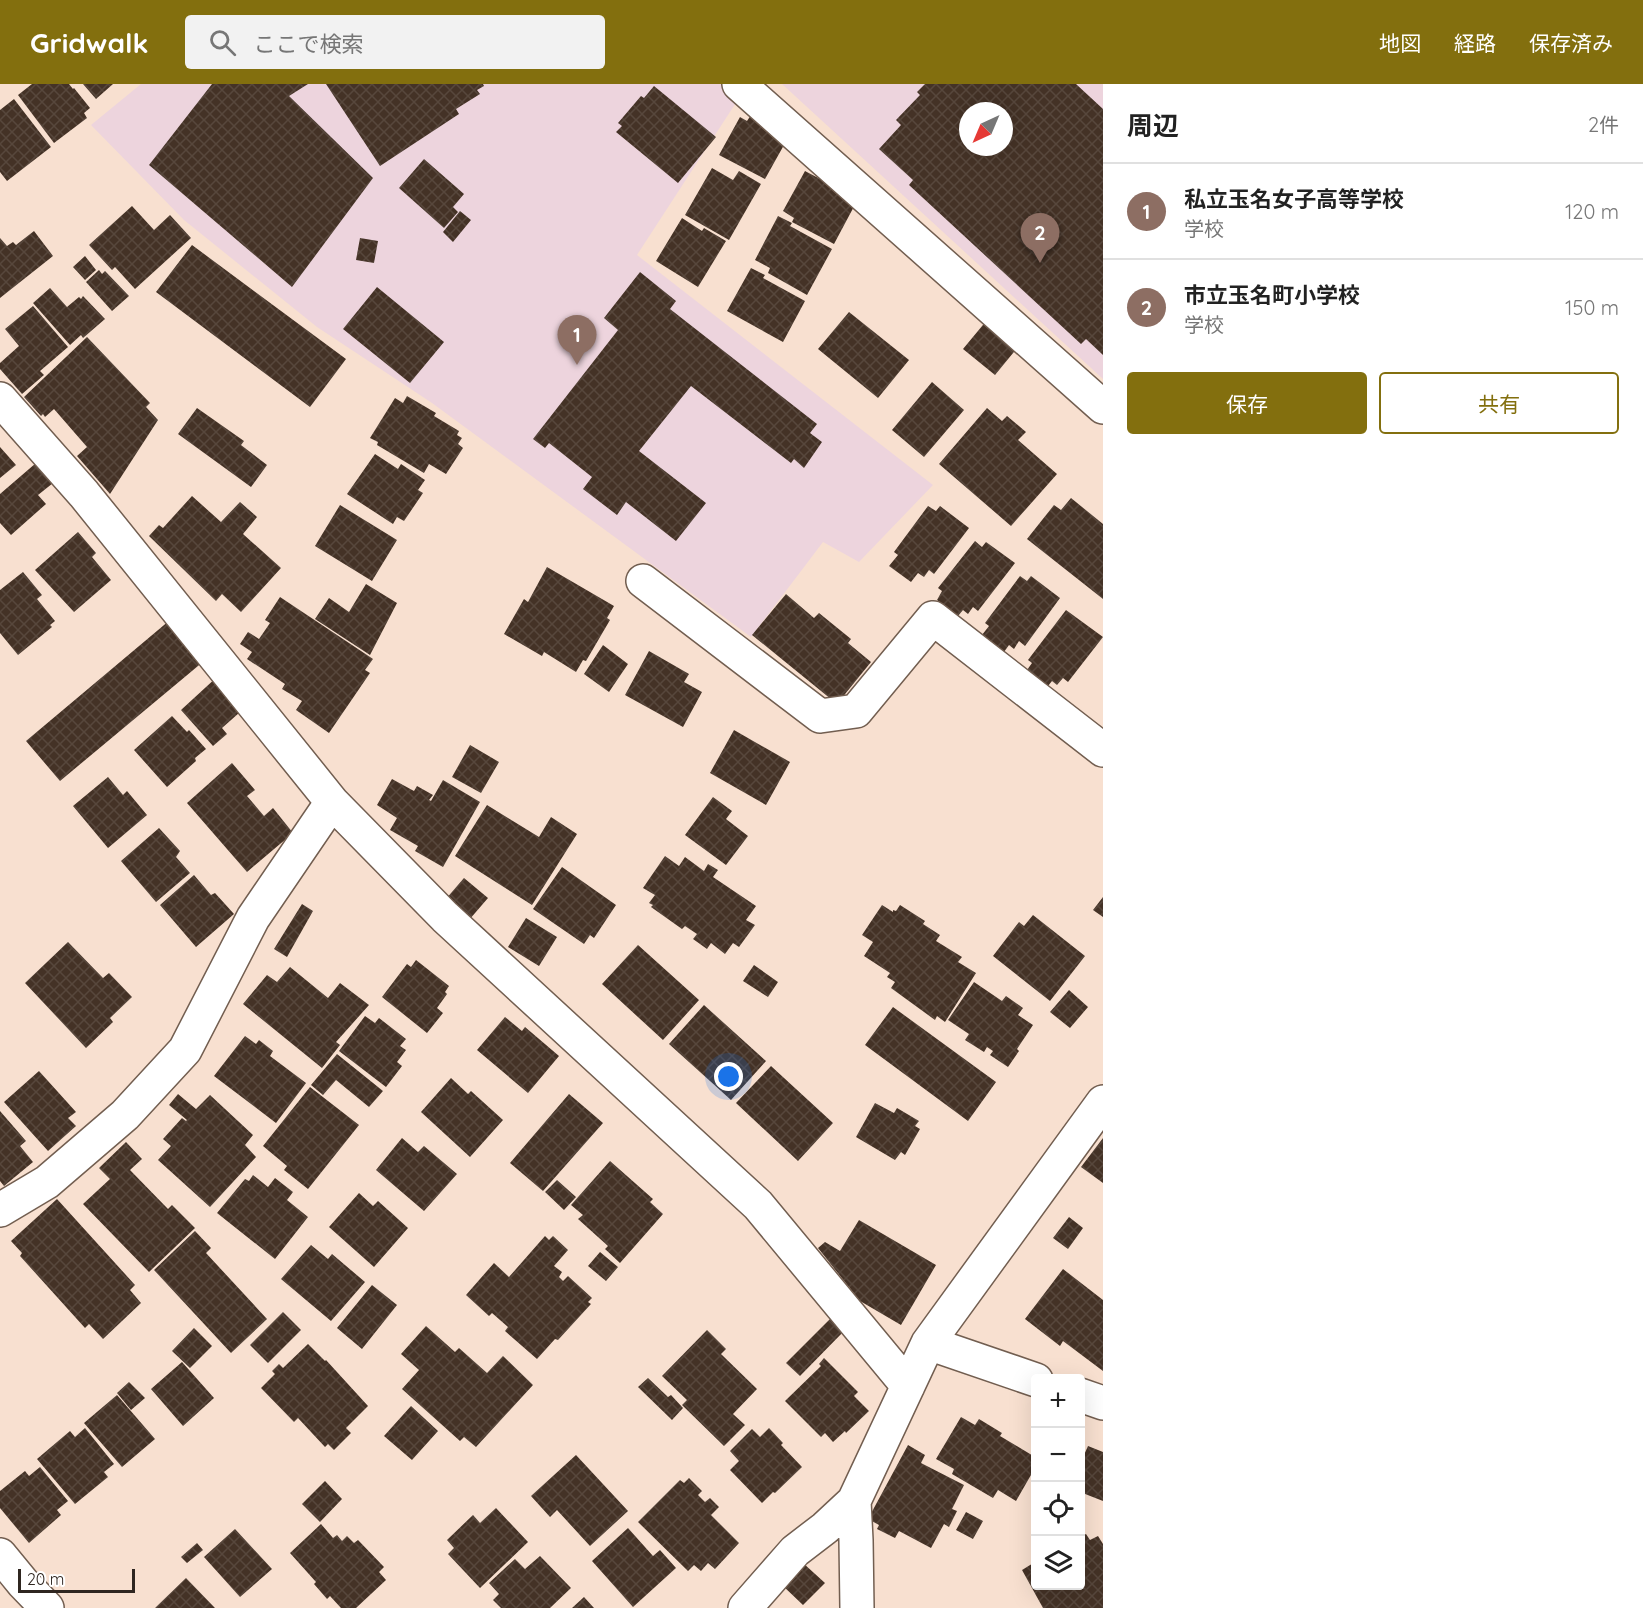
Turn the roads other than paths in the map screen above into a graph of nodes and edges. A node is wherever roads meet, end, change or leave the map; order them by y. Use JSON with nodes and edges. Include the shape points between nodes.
{"nodes":[{"id":1,"x":739,"y":84,"type":"edge"},
{"id":2,"x":0,"y":399,"type":"edge"},
{"id":3,"x":1103,"y":407,"type":"edge"},
{"id":4,"x":643,"y":581,"type":"dead end"},
{"id":5,"x":1103,"y":750,"type":"edge"},
{"id":6,"x":332,"y":802,"type":"junction"},
{"id":7,"x":1103,"y":1102,"type":"edge"},
{"id":8,"x":0,"y":1210,"type":"edge"},
{"id":9,"x":928,"y":1343,"type":"junction"},
{"id":10,"x":1031,"y":1379,"type":"edge"},
{"id":11,"x":908,"y":1386,"type":"junction"},
{"id":12,"x":1085,"y":1397,"type":"edge"},
{"id":13,"x":1103,"y":1403,"type":"edge"},
{"id":14,"x":854,"y":1501,"type":"junction"},
{"id":15,"x":0,"y":1555,"type":"edge"},
{"id":16,"x":47,"y":1608,"type":"edge"},
{"id":17,"x":745,"y":1608,"type":"edge"},
{"id":18,"x":857,"y":1608,"type":"edge"}],
"edges":[{"from":1,"to":3,"type":"street"},
{"from":2,"to":6,"type":"street","via":[[84,494]]},
{"from":4,"to":5,"type":"street","via":[[820,716],[856,711],[933,618]]},
{"from":6,"to":8,"type":"street","via":[[253,918],[185,1050],[125,1115],[47,1182]]},
{"from":6,"to":11,"type":"street","via":[[445,917],[758,1205]]},
{"from":7,"to":9,"type":"street"},
{"from":9,"to":10,"type":"street"},
{"from":9,"to":11,"type":"street"},
{"from":11,"to":14,"type":"street"},
{"from":12,"to":13,"type":"street"},
{"from":14,"to":17,"type":"street","via":[[795,1551]]},
{"from":14,"to":18,"type":"street"},
{"from":15,"to":16,"type":"street"}]}
